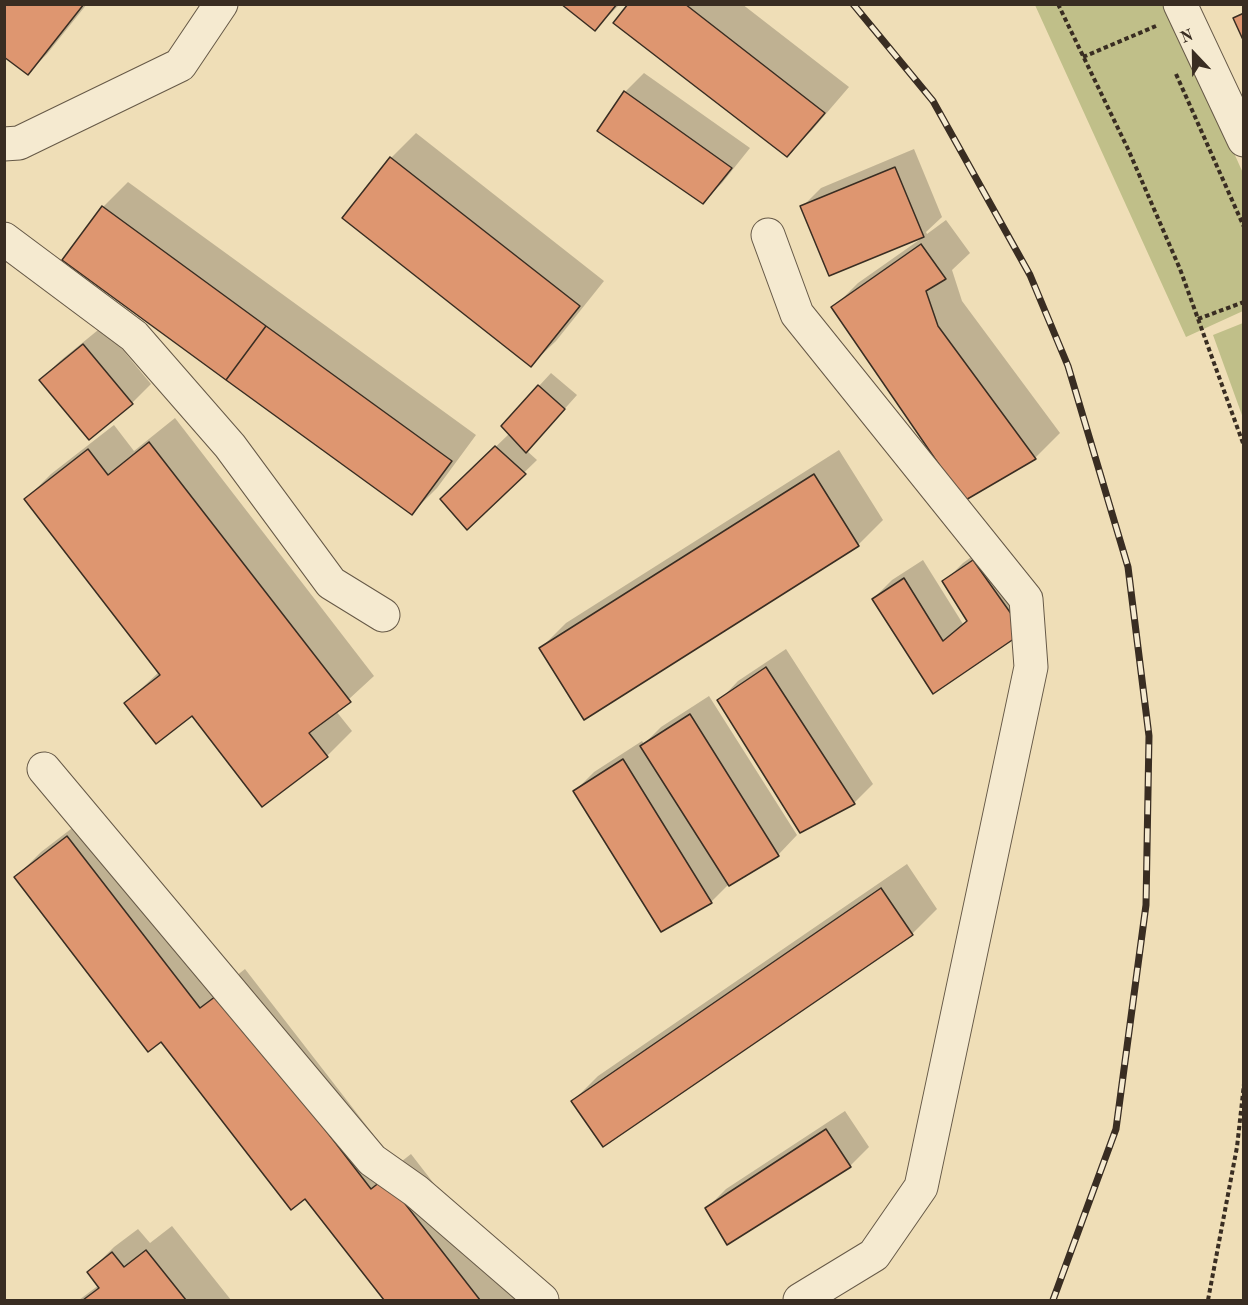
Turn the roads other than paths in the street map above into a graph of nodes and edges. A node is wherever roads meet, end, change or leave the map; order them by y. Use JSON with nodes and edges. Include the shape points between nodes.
{"nodes":[{"id":1,"x":221,"y":4,"type":"edge"},
{"id":2,"x":1165,"y":10,"type":"edge"},
{"id":3,"x":1244,"y":141,"type":"edge"},
{"id":4,"x":4,"y":144,"type":"edge"},
{"id":5,"x":768,"y":235,"type":"dead end"},
{"id":6,"x":4,"y":239,"type":"edge"},
{"id":7,"x":382,"y":615,"type":"dead end"},
{"id":8,"x":44,"y":769,"type":"dead end"},
{"id":9,"x":542,"y":1300,"type":"edge"},
{"id":10,"x":800,"y":1300,"type":"edge"}],
"edges":[{"from":1,"to":4,"type":"street","via":[[180,65],[19,142]]},
{"from":2,"to":3,"type":"street"},
{"from":5,"to":10,"type":"street","via":[[797,314],[1026,599],[1031,667],[921,1187],[874,1254]]},
{"from":6,"to":7,"type":"street","via":[[134,336],[230,446],[332,583]]},
{"from":8,"to":9,"type":"street","via":[[372,1160],[416,1191]]}]}
